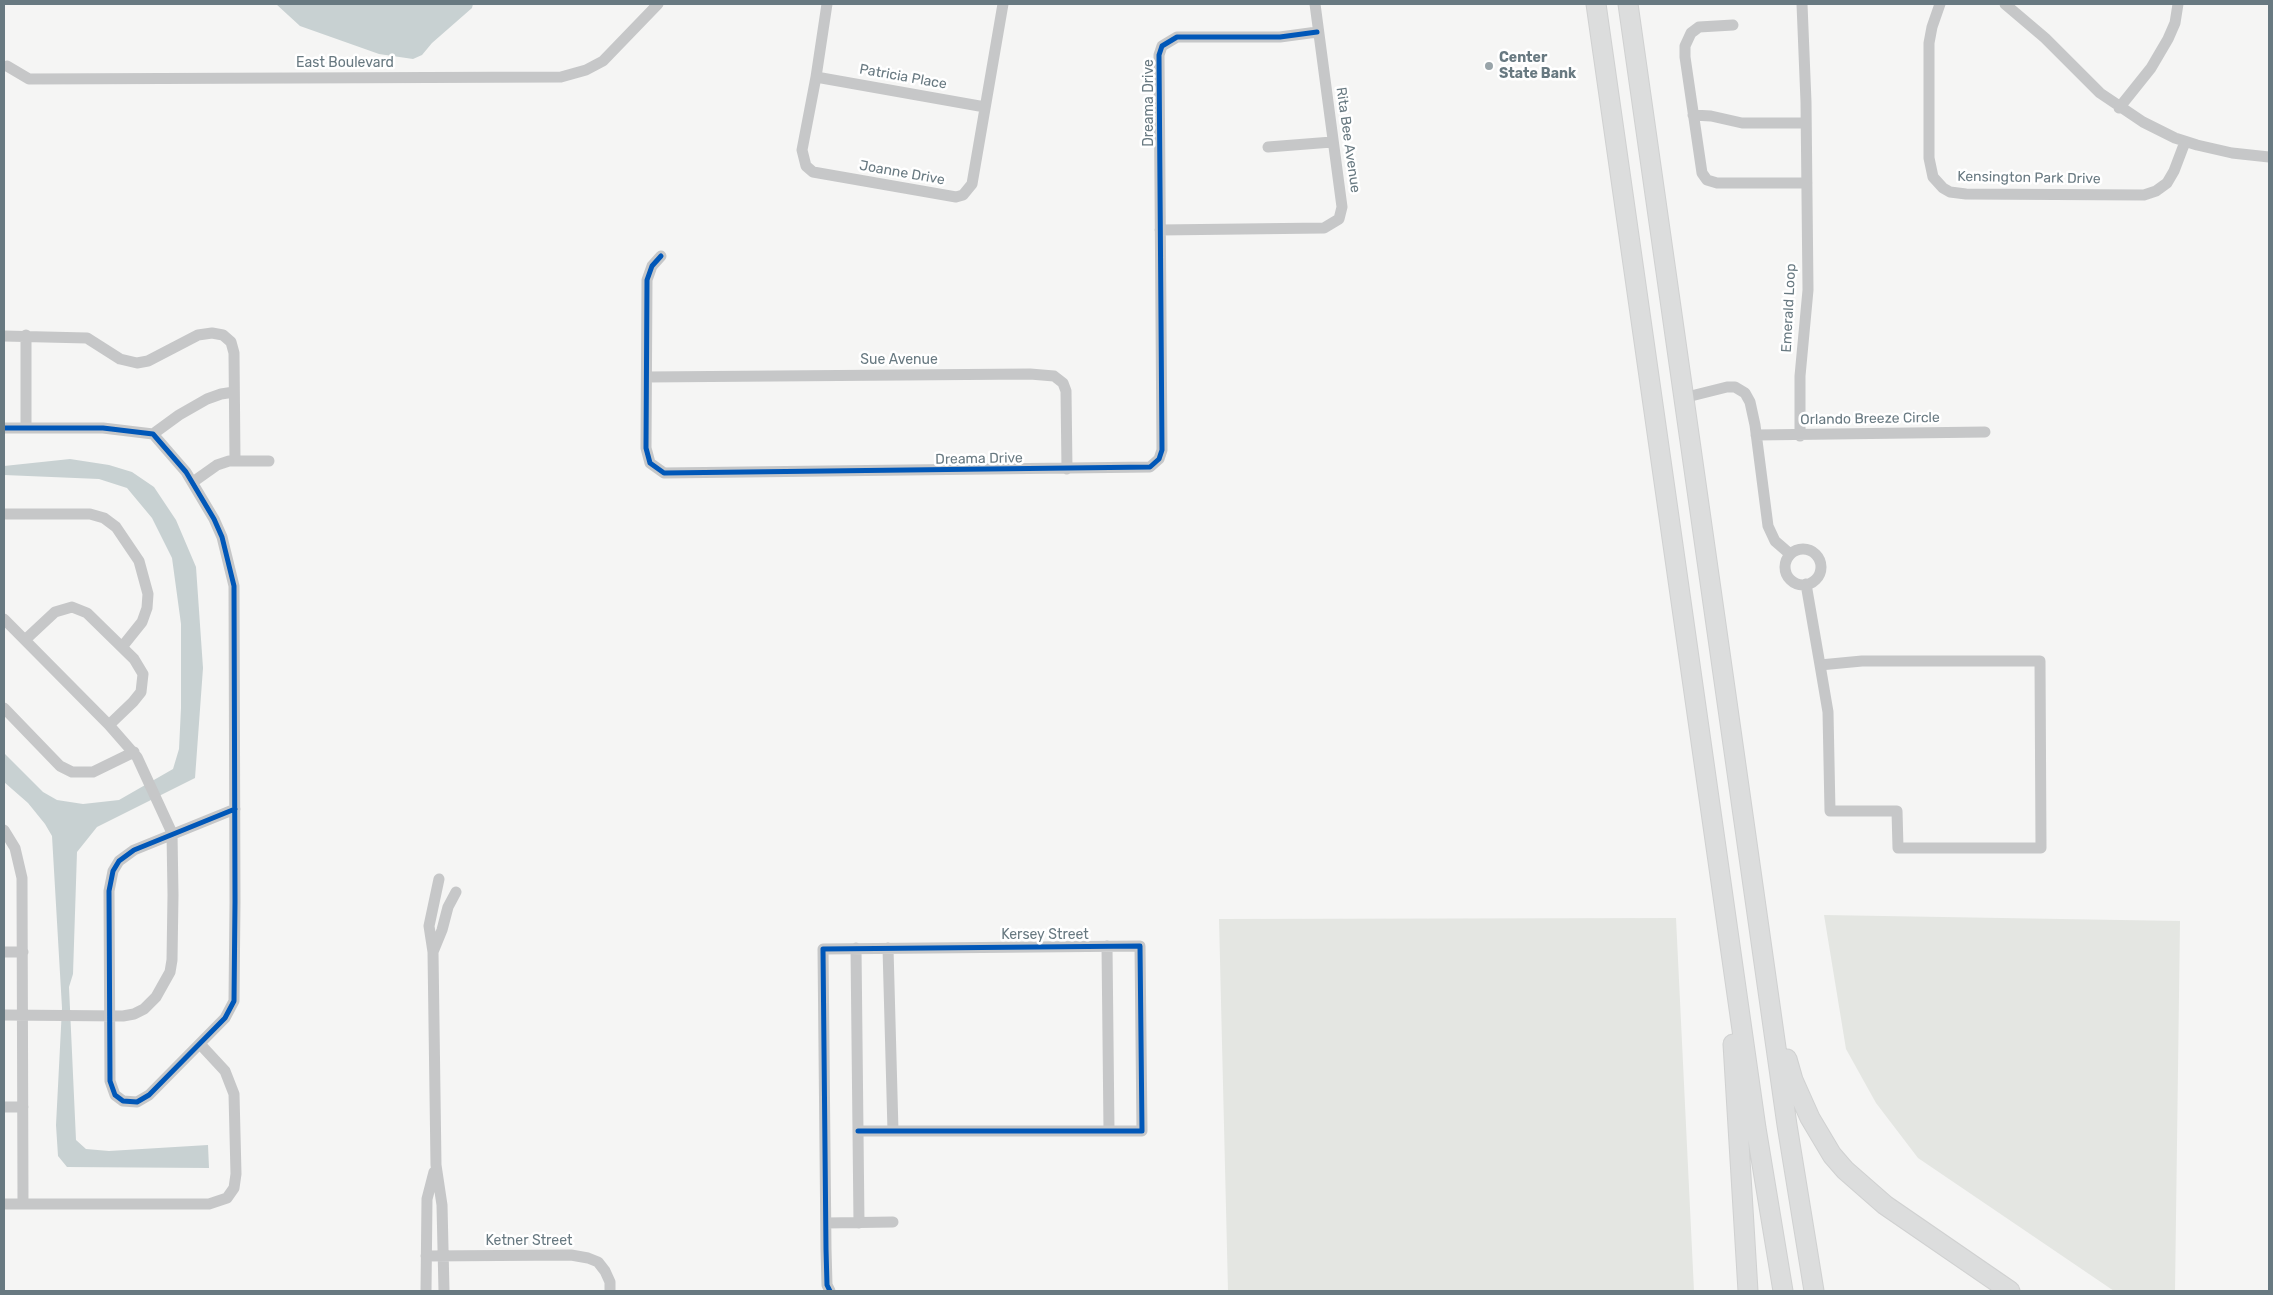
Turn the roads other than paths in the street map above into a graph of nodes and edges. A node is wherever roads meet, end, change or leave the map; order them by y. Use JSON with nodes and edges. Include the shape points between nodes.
{"nodes":[{"id":1,"x":658,"y":4,"type":"edge"},
{"id":2,"x":828,"y":4,"type":"edge"},
{"id":3,"x":1003,"y":4,"type":"edge"},
{"id":4,"x":1315,"y":4,"type":"edge"},
{"id":5,"x":1596,"y":4,"type":"edge"},
{"id":6,"x":1628,"y":4,"type":"edge"},
{"id":7,"x":1802,"y":4,"type":"edge"},
{"id":8,"x":1940,"y":4,"type":"edge"},
{"id":9,"x":2178,"y":4,"type":"edge"},
{"id":10,"x":2012,"y":6,"type":"edge"},
{"id":11,"x":1733,"y":25,"type":"dead end"},
{"id":12,"x":1318,"y":32,"type":"junction"},
{"id":13,"x":7,"y":66,"type":"dead end"},
{"id":14,"x":816,"y":77,"type":"junction"},
{"id":15,"x":985,"y":107,"type":"junction"},
{"id":16,"x":2120,"y":108,"type":"junction"},
{"id":17,"x":1693,"y":116,"type":"junction"},
{"id":18,"x":1806,"y":123,"type":"junction"},
{"id":19,"x":1332,"y":142,"type":"junction"},
{"id":20,"x":2186,"y":142,"type":"junction"},
{"id":21,"x":1268,"y":147,"type":"dead end"},
{"id":22,"x":2269,"y":156,"type":"edge"},
{"id":23,"x":1807,"y":183,"type":"junction"},
{"id":24,"x":1160,"y":230,"type":"junction"},
{"id":25,"x":661,"y":256,"type":"dead end"},
{"id":26,"x":26,"y":335,"type":"junction"},
{"id":27,"x":4,"y":336,"type":"edge"},
{"id":28,"x":647,"y":377,"type":"junction"},
{"id":29,"x":234,"y":392,"type":"junction"},
{"id":30,"x":1683,"y":398,"type":"junction"},
{"id":31,"x":4,"y":428,"type":"edge"},
{"id":32,"x":26,"y":428,"type":"junction"},
{"id":33,"x":1985,"y":432,"type":"dead end"},
{"id":34,"x":153,"y":434,"type":"junction"},
{"id":35,"x":1756,"y":435,"type":"junction"},
{"id":36,"x":1800,"y":436,"type":"junction"},
{"id":37,"x":235,"y":460,"type":"junction"},
{"id":38,"x":269,"y":461,"type":"dead end"},
{"id":39,"x":1067,"y":470,"type":"junction"},
{"id":40,"x":193,"y":482,"type":"junction"},
{"id":41,"x":4,"y":514,"type":"edge"},
{"id":42,"x":1790,"y":554,"type":"junction"},
{"id":43,"x":1806,"y":584,"type":"junction"},
{"id":44,"x":4,"y":619,"type":"edge"},
{"id":45,"x":25,"y":640,"type":"junction"},
{"id":46,"x":122,"y":647,"type":"junction"},
{"id":47,"x":1820,"y":665,"type":"junction"},
{"id":48,"x":4,"y":708,"type":"edge"},
{"id":49,"x":109,"y":725,"type":"junction"},
{"id":50,"x":134,"y":752,"type":"junction"},
{"id":51,"x":234,"y":809,"type":"junction"},
{"id":52,"x":4,"y":830,"type":"edge"},
{"id":53,"x":172,"y":833,"type":"junction"},
{"id":54,"x":439,"y":879,"type":"dead end"},
{"id":55,"x":1754,"y":888,"type":"junction"},
{"id":56,"x":456,"y":892,"type":"dead end"},
{"id":57,"x":1728,"y":928,"type":"junction"},
{"id":58,"x":1107,"y":946,"type":"junction"},
{"id":59,"x":856,"y":948,"type":"junction"},
{"id":60,"x":888,"y":948,"type":"junction"},
{"id":61,"x":4,"y":952,"type":"edge"},
{"id":62,"x":23,"y":952,"type":"junction"},
{"id":63,"x":433,"y":952,"type":"junction"},
{"id":64,"x":4,"y":1015,"type":"edge"},
{"id":65,"x":23,"y":1015,"type":"junction"},
{"id":66,"x":110,"y":1015,"type":"junction"},
{"id":67,"x":200,"y":1044,"type":"junction"},
{"id":68,"x":4,"y":1107,"type":"edge"},
{"id":69,"x":24,"y":1107,"type":"junction"},
{"id":70,"x":858,"y":1131,"type":"junction"},
{"id":71,"x":893,"y":1131,"type":"junction"},
{"id":72,"x":1109,"y":1131,"type":"junction"},
{"id":73,"x":436,"y":1166,"type":"junction"},
{"id":74,"x":4,"y":1204,"type":"edge"},
{"id":75,"x":23,"y":1204,"type":"junction"},
{"id":76,"x":893,"y":1222,"type":"dead end"},
{"id":77,"x":826,"y":1223,"type":"junction"},
{"id":78,"x":859,"y":1223,"type":"junction"},
{"id":79,"x":426,"y":1256,"type":"junction"},
{"id":80,"x":444,"y":1256,"type":"junction"},
{"id":81,"x":426,"y":1291,"type":"edge"},
{"id":82,"x":444,"y":1291,"type":"edge"},
{"id":83,"x":610,"y":1291,"type":"edge"},
{"id":84,"x":830,"y":1291,"type":"edge"},
{"id":85,"x":1748,"y":1291,"type":"edge"},
{"id":86,"x":1783,"y":1291,"type":"edge"},
{"id":87,"x":1814,"y":1291,"type":"edge"},
{"id":88,"x":2010,"y":1291,"type":"edge"}],
"edges":[{"from":1,"to":13,"type":"street","name":"East Boulevard","via":[[602,61],[586,70],[561,77],[29,80]]},
{"from":2,"to":14,"type":"street","name":"Joanne Drive"},
{"from":3,"to":15,"type":"street","name":"Joanne Drive"},
{"from":4,"to":12,"type":"street","name":"Rita Bee Avenue"},
{"from":5,"to":57,"type":"highway"},
{"from":6,"to":30,"type":"highway"},
{"from":7,"to":18,"type":"street","name":"Emerald Loop"},
{"from":8,"to":20,"type":"street","name":"Kensington Park Drive","via":[[1929,43],[1929,158],[1933,177],[1950,192],[2144,195],[2167,183]]},
{"from":9,"to":16,"type":"street","via":[[2168,40]]},
{"from":10,"to":16,"type":"street","via":[[2091,85]]},
{"from":11,"to":17,"type":"street","via":[[1699,27],[1686,42]]},
{"from":12,"to":19,"type":"street","name":"Rita Bee Avenue"},
{"from":12,"to":24,"type":"street","name":"Dreama Drive","via":[[1280,37],[1177,37],[1162,46],[1159,55]]},
{"from":14,"to":15,"type":"street","name":"Patricia Place"},
{"from":14,"to":15,"type":"street","name":"Joanne Drive","via":[[802,150],[809,169],[949,197],[963,195],[972,184]]},
{"from":16,"to":20,"type":"street","via":[[2153,128]]},
{"from":17,"to":18,"type":"street","via":[[1711,116],[1742,123]]},
{"from":17,"to":23,"type":"street","via":[[1702,173],[1707,180],[1717,183]]},
{"from":18,"to":23,"type":"street","name":"Emerald Loop"},
{"from":19,"to":21,"type":"street"},
{"from":19,"to":24,"type":"street","name":"Rita Bee Avenue","via":[[1342,207],[1339,219],[1324,228]]},
{"from":20,"to":22,"type":"street","via":[[2232,153]]},
{"from":23,"to":36,"type":"street","name":"Emerald Loop","via":[[1808,290],[1800,376]]},
{"from":24,"to":39,"type":"street","name":"Dreama Drive","via":[[1162,450],[1159,459],[1150,467]]},
{"from":25,"to":28,"type":"street","name":"Dreama Drive","via":[[652,266],[647,280]]},
{"from":26,"to":27,"type":"street"},
{"from":26,"to":29,"type":"street","via":[[87,338],[120,359],[137,363],[148,361],[198,335],[218,333],[228,338],[233,347]]},
{"from":26,"to":32,"type":"street"},
{"from":28,"to":39,"type":"street","name":"Sue Avenue","via":[[1054,376],[1063,383],[1066,391]]},
{"from":28,"to":39,"type":"street","name":"Dreama Drive","via":[[647,457],[655,468],[664,473]]},
{"from":29,"to":34,"type":"street","via":[[207,399]]},
{"from":29,"to":37,"type":"street"},
{"from":30,"to":35,"type":"street","via":[[1735,387],[1745,393],[1750,402]]},
{"from":30,"to":55,"type":"highway"},
{"from":31,"to":32,"type":"street"},
{"from":32,"to":34,"type":"street","via":[[103,428]]},
{"from":33,"to":36,"type":"street","name":"Orlando Breeze Circle"},
{"from":34,"to":40,"type":"street"},
{"from":35,"to":36,"type":"street","name":"Orlando Breeze Circle"},
{"from":35,"to":42,"type":"street","via":[[1768,526],[1775,541]]},
{"from":37,"to":38,"type":"street"},
{"from":37,"to":40,"type":"street","via":[[217,466]]},
{"from":40,"to":51,"type":"street","via":[[222,537],[234,586]]},
{"from":41,"to":46,"type":"street","via":[[90,514],[104,518],[116,527],[138,561],[148,594],[142,622]]},
{"from":42,"to":43,"type":"street","via":[[1785,564],[1787,575],[1795,583]]},
{"from":42,"to":43,"type":"street","via":[[1807,549],[1820,561],[1820,573]]},
{"from":43,"to":47,"type":"street"},
{"from":44,"to":45,"type":"street"},
{"from":45,"to":46,"type":"street","via":[[55,612],[72,607],[87,614]]},
{"from":45,"to":49,"type":"street"},
{"from":46,"to":49,"type":"street","via":[[141,669],[143,686],[133,702]]},
{"from":47,"to":47,"type":"street","via":[[1862,661],[2040,661],[2041,848],[1898,848],[1897,811],[1830,811],[1828,712]]},
{"from":48,"to":50,"type":"street","via":[[60,766],[72,772],[93,772]]},
{"from":49,"to":50,"type":"street"},
{"from":50,"to":53,"type":"street"},
{"from":51,"to":53,"type":"street"},
{"from":51,"to":67,"type":"street","via":[[235,994],[229,1012]]},
{"from":52,"to":62,"type":"street","via":[[15,848],[22,878]]},
{"from":53,"to":66,"type":"street","via":[[129,853],[113,871],[109,891]]},
{"from":53,"to":66,"type":"street","via":[[170,972],[156,997],[144,1009],[128,1015]]},
{"from":54,"to":63,"type":"street","via":[[429,926]]},
{"from":55,"to":87,"type":"highway","via":[[1795,1184]]},
{"from":55,"to":88,"type":"highway","via":[[1791,1074],[1821,1137],[1845,1170],[1871,1195]]},
{"from":56,"to":63,"type":"street"},
{"from":57,"to":85,"type":"highway"},
{"from":57,"to":86,"type":"highway"},
{"from":58,"to":60,"type":"street","name":"Kersey Street"},
{"from":58,"to":72,"type":"street"},
{"from":58,"to":72,"type":"street","name":"Kersey Street","via":[[1140,946],[1142,1131]]},
{"from":59,"to":60,"type":"street","name":"Kersey Street"},
{"from":59,"to":70,"type":"street"},
{"from":59,"to":77,"type":"street","name":"Kersey Street","via":[[823,949]]},
{"from":60,"to":71,"type":"street"},
{"from":61,"to":62,"type":"street"},
{"from":62,"to":65,"type":"street"},
{"from":63,"to":73,"type":"street"},
{"from":64,"to":65,"type":"street"},
{"from":65,"to":66,"type":"street"},
{"from":65,"to":69,"type":"street"},
{"from":66,"to":67,"type":"street","via":[[110,1081],[115,1095],[123,1101],[137,1102],[146,1098]]},
{"from":67,"to":75,"type":"street","via":[[225,1071],[234,1094],[236,1174],[234,1188],[227,1198],[209,1204]]},
{"from":68,"to":69,"type":"street"},
{"from":69,"to":75,"type":"street"},
{"from":70,"to":71,"type":"street","name":"Kersey Street"},
{"from":70,"to":78,"type":"street"},
{"from":71,"to":72,"type":"street","name":"Kersey Street"},
{"from":73,"to":79,"type":"street","via":[[427,1199]]},
{"from":73,"to":80,"type":"street"},
{"from":74,"to":75,"type":"street"},
{"from":76,"to":78,"type":"street"},
{"from":77,"to":78,"type":"street"},
{"from":77,"to":84,"type":"street","name":"Kersey Street","via":[[827,1285]]},
{"from":79,"to":80,"type":"street","name":"Ketner Street"},
{"from":79,"to":81,"type":"street"},
{"from":80,"to":82,"type":"street"},
{"from":80,"to":83,"type":"street","name":"Ketner Street","via":[[588,1258],[598,1262],[605,1271]]}]}
